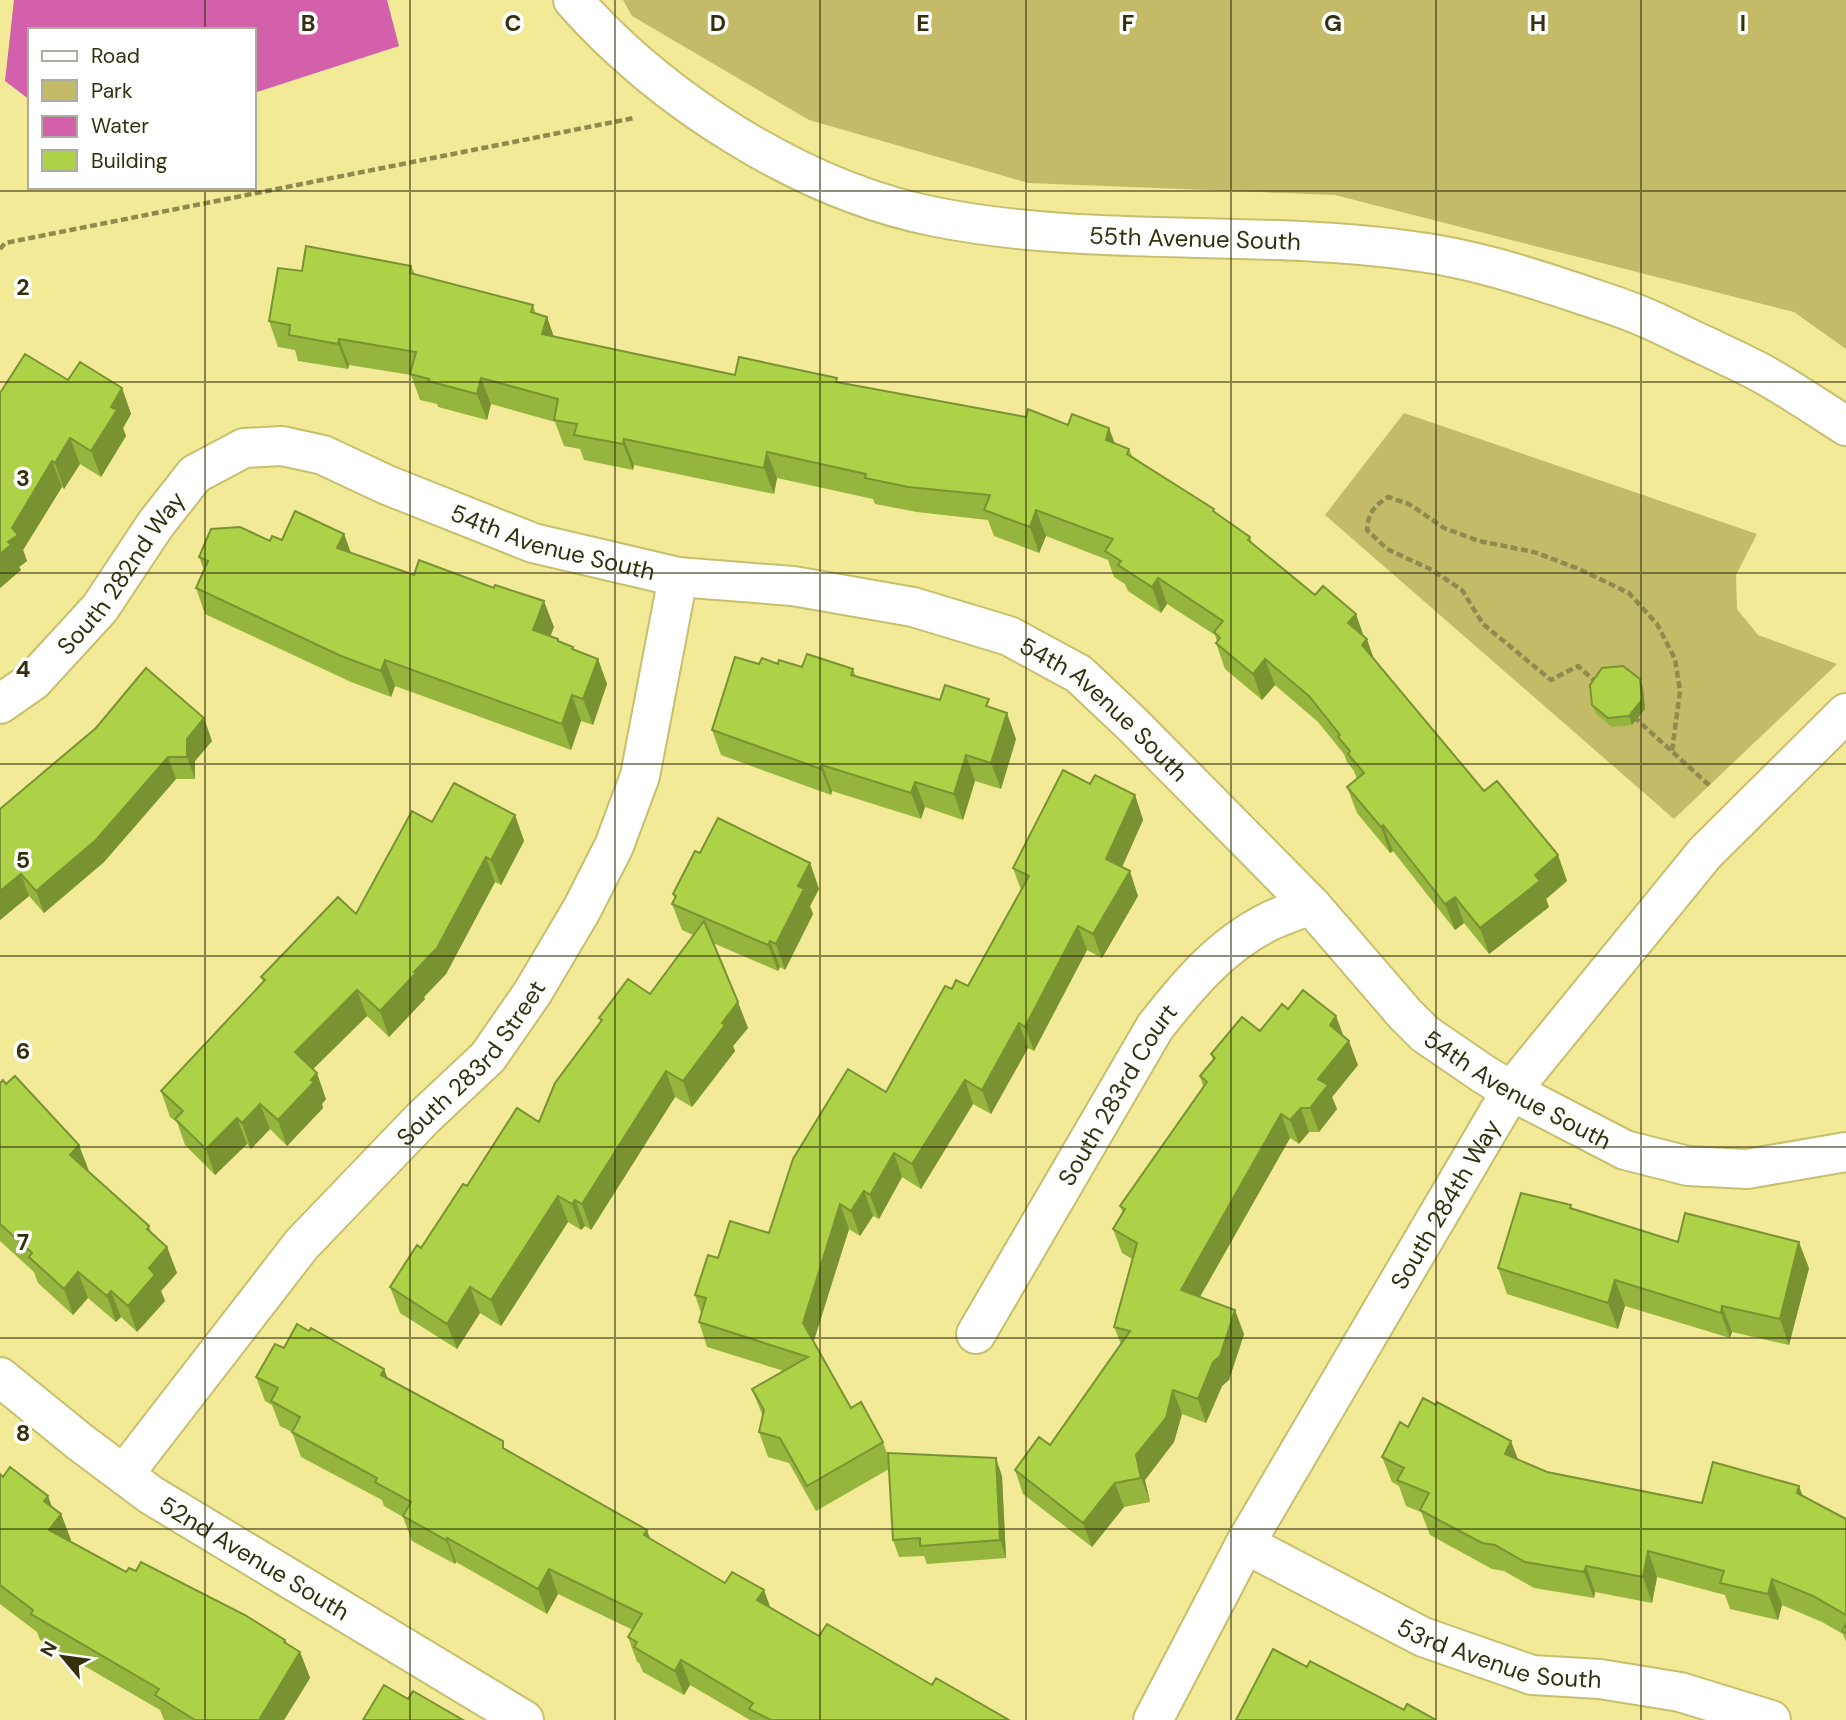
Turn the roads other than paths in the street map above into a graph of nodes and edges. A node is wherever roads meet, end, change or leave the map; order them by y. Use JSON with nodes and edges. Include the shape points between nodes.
{"nodes":[{"id":1,"x":573,"y":0,"type":"edge"},
{"id":2,"x":1846,"y":426,"type":"edge"},
{"id":3,"x":244,"y":448,"type":"joint"},
{"id":4,"x":678,"y":577,"type":"junction"},
{"id":5,"x":0,"y":704,"type":"edge"},
{"id":6,"x":1846,"y":713,"type":"edge"},
{"id":7,"x":1311,"y":905,"type":"junction"},
{"id":8,"x":1511,"y":1091,"type":"junction"},
{"id":9,"x":1846,"y":1152,"type":"edge"},
{"id":10,"x":976,"y":1334,"type":"dead end"},
{"id":11,"x":0,"y":1377,"type":"edge"},
{"id":12,"x":124,"y":1474,"type":"junction"},
{"id":13,"x":1245,"y":1544,"type":"junction"},
{"id":14,"x":524,"y":1720,"type":"edge"},
{"id":15,"x":1153,"y":1720,"type":"edge"},
{"id":16,"x":1771,"y":1720,"type":"edge"}],
"edges":[{"from":1,"to":2,"type":"street","name":"55th Avenue South","via":[[640,67],[692,106],[790,165],[890,206],[1035,230],[1327,242],[1415,251],[1515,272],[1639,314],[1768,376]]},
{"from":3,"to":4,"type":"street","name":"54th Avenue South","via":[[282,446],[323,455],[533,543]]},
{"from":3,"to":5,"type":"street","name":"South 282nd Way","via":[[195,474],[100,608],[33,681]]},
{"from":4,"to":7,"type":"street","name":"54th Avenue South","via":[[793,586],[913,607],[1009,636],[1079,674]]},
{"from":4,"to":12,"type":"street","name":"South 283rd Street","via":[[640,776],[614,846],[533,992],[488,1057],[302,1244]]},
{"from":6,"to":8,"type":"street","name":"South 284th Way","via":[[1704,853]]},
{"from":7,"to":8,"type":"street","name":"54th Avenue South","via":[[1425,1034]]},
{"from":7,"to":10,"type":"street","name":"South 283rd Court","via":[[1270,922],[1220,954],[1184,989],[1155,1027]]},
{"from":8,"to":9,"type":"street","name":"54th Avenue South","via":[[1625,1150],[1688,1166],[1746,1169]]},
{"from":8,"to":13,"type":"street","name":"South 284th Way"},
{"from":11,"to":12,"type":"street","name":"52nd Avenue South"},
{"from":12,"to":14,"type":"street","name":"52nd Avenue South","via":[[151,1495]]},
{"from":13,"to":15,"type":"street","name":"South 284th Way"},
{"from":13,"to":16,"type":"street","name":"53rd Avenue South","via":[[1423,1637],[1532,1675],[1600,1679],[1680,1692]]}]}
